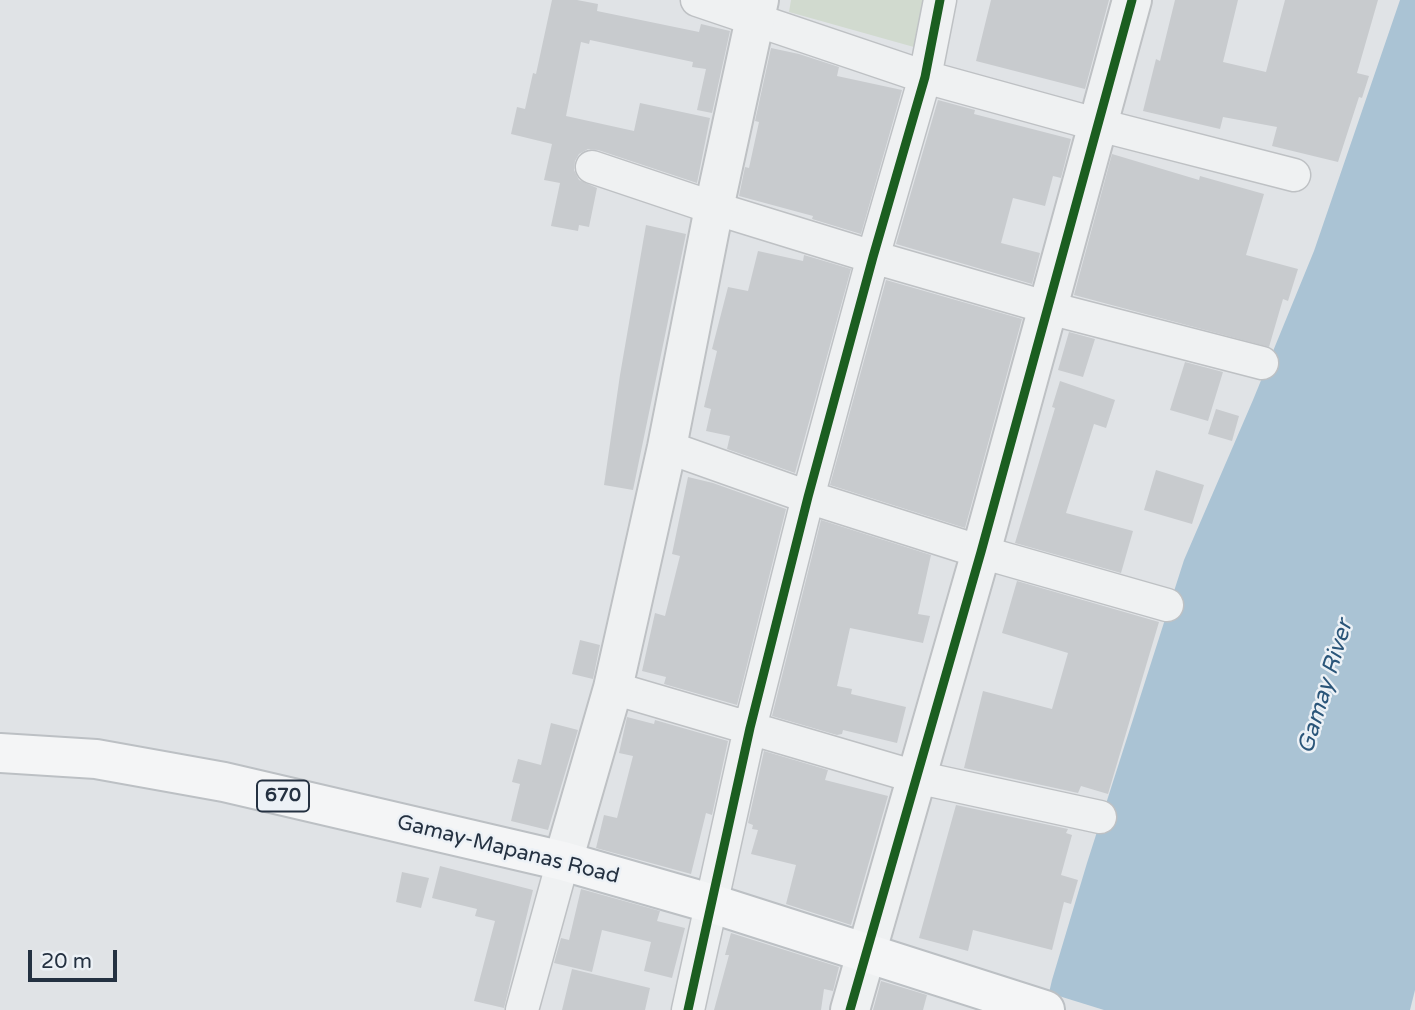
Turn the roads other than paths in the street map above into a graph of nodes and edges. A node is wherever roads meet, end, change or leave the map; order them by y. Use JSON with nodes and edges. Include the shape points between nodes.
{"nodes":[{"id":1,"x":697,"y":0,"type":"edge"},
{"id":2,"x":940,"y":0,"type":"edge"},
{"id":3,"x":1132,"y":0,"type":"edge"},
{"id":4,"x":757,"y":9,"type":"edge"},
{"id":5,"x":925,"y":77,"type":"junction"},
{"id":6,"x":1099,"y":125,"type":"junction"},
{"id":7,"x":592,"y":167,"type":"dead end"},
{"id":8,"x":1294,"y":175,"type":"dead end"},
{"id":9,"x":714,"y":208,"type":"junction"},
{"id":10,"x":873,"y":257,"type":"junction"},
{"id":11,"x":1049,"y":308,"type":"junction"},
{"id":12,"x":1262,"y":363,"type":"dead end"},
{"id":13,"x":667,"y":447,"type":"junction"},
{"id":14,"x":808,"y":497,"type":"junction"},
{"id":15,"x":981,"y":552,"type":"junction"},
{"id":16,"x":1167,"y":605,"type":"dead end"},
{"id":17,"x":613,"y":688,"type":"junction"},
{"id":18,"x":750,"y":728,"type":"junction"},
{"id":19,"x":0,"y":753,"type":"edge"},
{"id":20,"x":916,"y":777,"type":"junction"},
{"id":21,"x":1100,"y":817,"type":"dead end"},
{"id":22,"x":563,"y":860,"type":"junction"},
{"id":23,"x":713,"y":904,"type":"junction"},
{"id":24,"x":866,"y":953,"type":"junction"},
{"id":25,"x":522,"y":1010,"type":"edge"},
{"id":26,"x":688,"y":1010,"type":"edge"},
{"id":27,"x":850,"y":1010,"type":"edge"},
{"id":28,"x":1045,"y":1010,"type":"edge"}],
"edges":[{"from":1,"to":4,"type":"street"},
{"from":2,"to":5,"type":"street"},
{"from":3,"to":6,"type":"street"},
{"from":4,"to":5,"type":"street"},
{"from":4,"to":9,"type":"street"},
{"from":5,"to":6,"type":"street"},
{"from":5,"to":10,"type":"street"},
{"from":6,"to":8,"type":"street"},
{"from":6,"to":11,"type":"street"},
{"from":7,"to":9,"type":"street"},
{"from":9,"to":10,"type":"street"},
{"from":9,"to":13,"type":"street"},
{"from":10,"to":11,"type":"street"},
{"from":10,"to":14,"type":"street"},
{"from":11,"to":12,"type":"street"},
{"from":11,"to":15,"type":"street"},
{"from":13,"to":14,"type":"street"},
{"from":13,"to":17,"type":"street"},
{"from":14,"to":15,"type":"street"},
{"from":14,"to":18,"type":"street"},
{"from":15,"to":16,"type":"street"},
{"from":15,"to":20,"type":"street"},
{"from":17,"to":18,"type":"street"},
{"from":17,"to":22,"type":"street"},
{"from":18,"to":20,"type":"street"},
{"from":18,"to":23,"type":"street"},
{"from":19,"to":22,"type":"main road","name":"Gamay-Mapanas Road","number":"670","via":[[96,759],[224,782]]},
{"from":20,"to":21,"type":"street"},
{"from":20,"to":24,"type":"street"},
{"from":22,"to":23,"type":"main road","name":"Gamay-Mapanas Road","number":"670"},
{"from":22,"to":25,"type":"street"},
{"from":23,"to":24,"type":"main road","name":"Gamay-Mapanas Road","number":"670"},
{"from":23,"to":26,"type":"street"},
{"from":24,"to":27,"type":"street"},
{"from":24,"to":28,"type":"main road","name":"Gamay-Mapanas Road","number":"670"}]}
